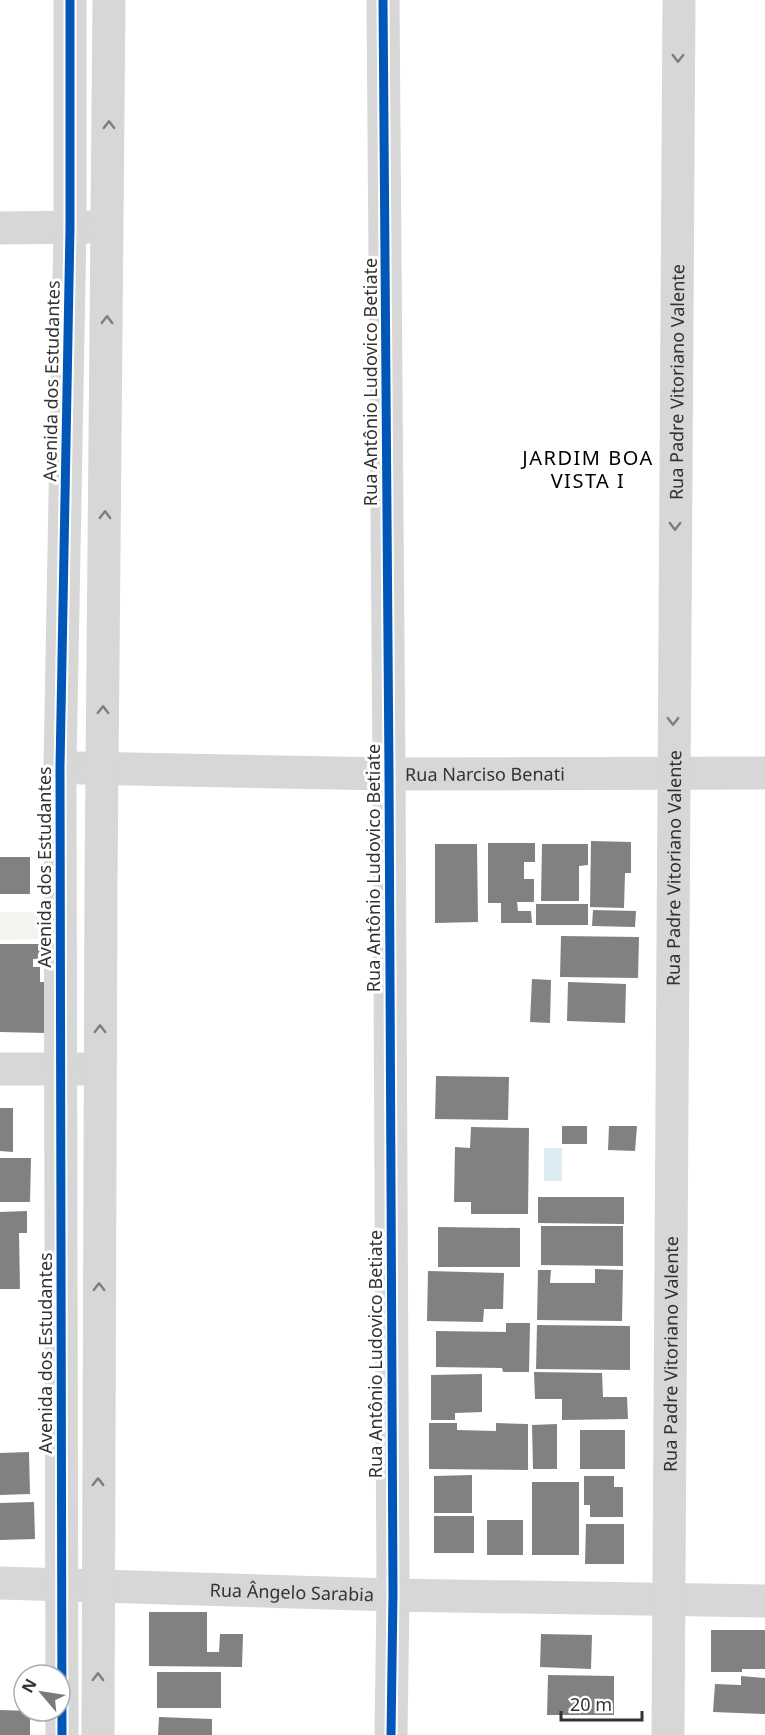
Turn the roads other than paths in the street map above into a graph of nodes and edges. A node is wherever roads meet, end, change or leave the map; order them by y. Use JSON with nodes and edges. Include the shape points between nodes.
{"nodes":[{"id":1,"x":70,"y":0,"type":"edge"},
{"id":2,"x":109,"y":0,"type":"edge"},
{"id":3,"x":383,"y":0,"type":"edge"},
{"id":4,"x":679,"y":0,"type":"edge"},
{"id":5,"x":108,"y":227,"type":"junction"},
{"id":6,"x":0,"y":228,"type":"edge"},
{"id":7,"x":70,"y":228,"type":"junction"},
{"id":8,"x":60,"y":767,"type":"junction"},
{"id":9,"x":102,"y":768,"type":"junction"},
{"id":10,"x":673,"y":772,"type":"junction"},
{"id":11,"x":765,"y":773,"type":"edge"},
{"id":12,"x":389,"y":774,"type":"junction"},
{"id":13,"x":0,"y":1069,"type":"edge"},
{"id":14,"x":61,"y":1069,"type":"junction"},
{"id":15,"x":100,"y":1069,"type":"junction"},
{"id":16,"x":0,"y":1583,"type":"edge"},
{"id":17,"x":62,"y":1584,"type":"junction"},
{"id":18,"x":98,"y":1584,"type":"junction"},
{"id":19,"x":393,"y":1595,"type":"junction"},
{"id":20,"x":670,"y":1601,"type":"junction"},
{"id":21,"x":765,"y":1601,"type":"edge"},
{"id":22,"x":62,"y":1735,"type":"edge"},
{"id":23,"x":98,"y":1735,"type":"edge"},
{"id":24,"x":391,"y":1735,"type":"edge"},
{"id":25,"x":668,"y":1735,"type":"edge"}],
"edges":[{"from":1,"to":7,"type":"street","name":"Avenida dos Estudantes"},
{"from":5,"to":2,"type":"street","one_way":true},
{"from":3,"to":12,"type":"street","name":"Rua Antônio Ludovico Betiate"},
{"from":4,"to":10,"type":"street","name":"Rua Padre Vitoriano Valente","one_way":true},
{"from":5,"to":7,"type":"street"},
{"from":9,"to":5,"type":"street","one_way":true},
{"from":6,"to":7,"type":"street"},
{"from":7,"to":8,"type":"street","name":"Avenida dos Estudantes"},
{"from":8,"to":9,"type":"street","name":"Rua Narciso Benati"},
{"from":8,"to":14,"type":"street","name":"Avenida dos Estudantes"},
{"from":9,"to":12,"type":"street","name":"Rua Narciso Benati"},
{"from":15,"to":9,"type":"street","one_way":true},
{"from":10,"to":11,"type":"street","name":"Rua Narciso Benati"},
{"from":10,"to":12,"type":"street","name":"Rua Narciso Benati"},
{"from":10,"to":20,"type":"street","name":"Rua Padre Vitoriano Valente"},
{"from":12,"to":19,"type":"street","name":"Rua Antônio Ludovico Betiate"},
{"from":13,"to":14,"type":"street"},
{"from":14,"to":15,"type":"street"},
{"from":14,"to":17,"type":"street","name":"Avenida dos Estudantes"},
{"from":18,"to":15,"type":"street","one_way":true},
{"from":16,"to":17,"type":"street","name":"Rua Ângelo Sarabia"},
{"from":17,"to":18,"type":"street","name":"Rua Ângelo Sarabia"},
{"from":17,"to":22,"type":"street","name":"Avenida dos Estudantes"},
{"from":18,"to":19,"type":"street","name":"Rua Ângelo Sarabia"},
{"from":23,"to":18,"type":"street","one_way":true},
{"from":19,"to":20,"type":"street","name":"Rua Ângelo Sarabia"},
{"from":19,"to":24,"type":"street","name":"Rua Antônio Ludovico Betiate"},
{"from":20,"to":21,"type":"street","name":"Rua Ângelo Sarabia"},
{"from":20,"to":25,"type":"street","name":"Rua Padre Vitoriano Valente"}]}
